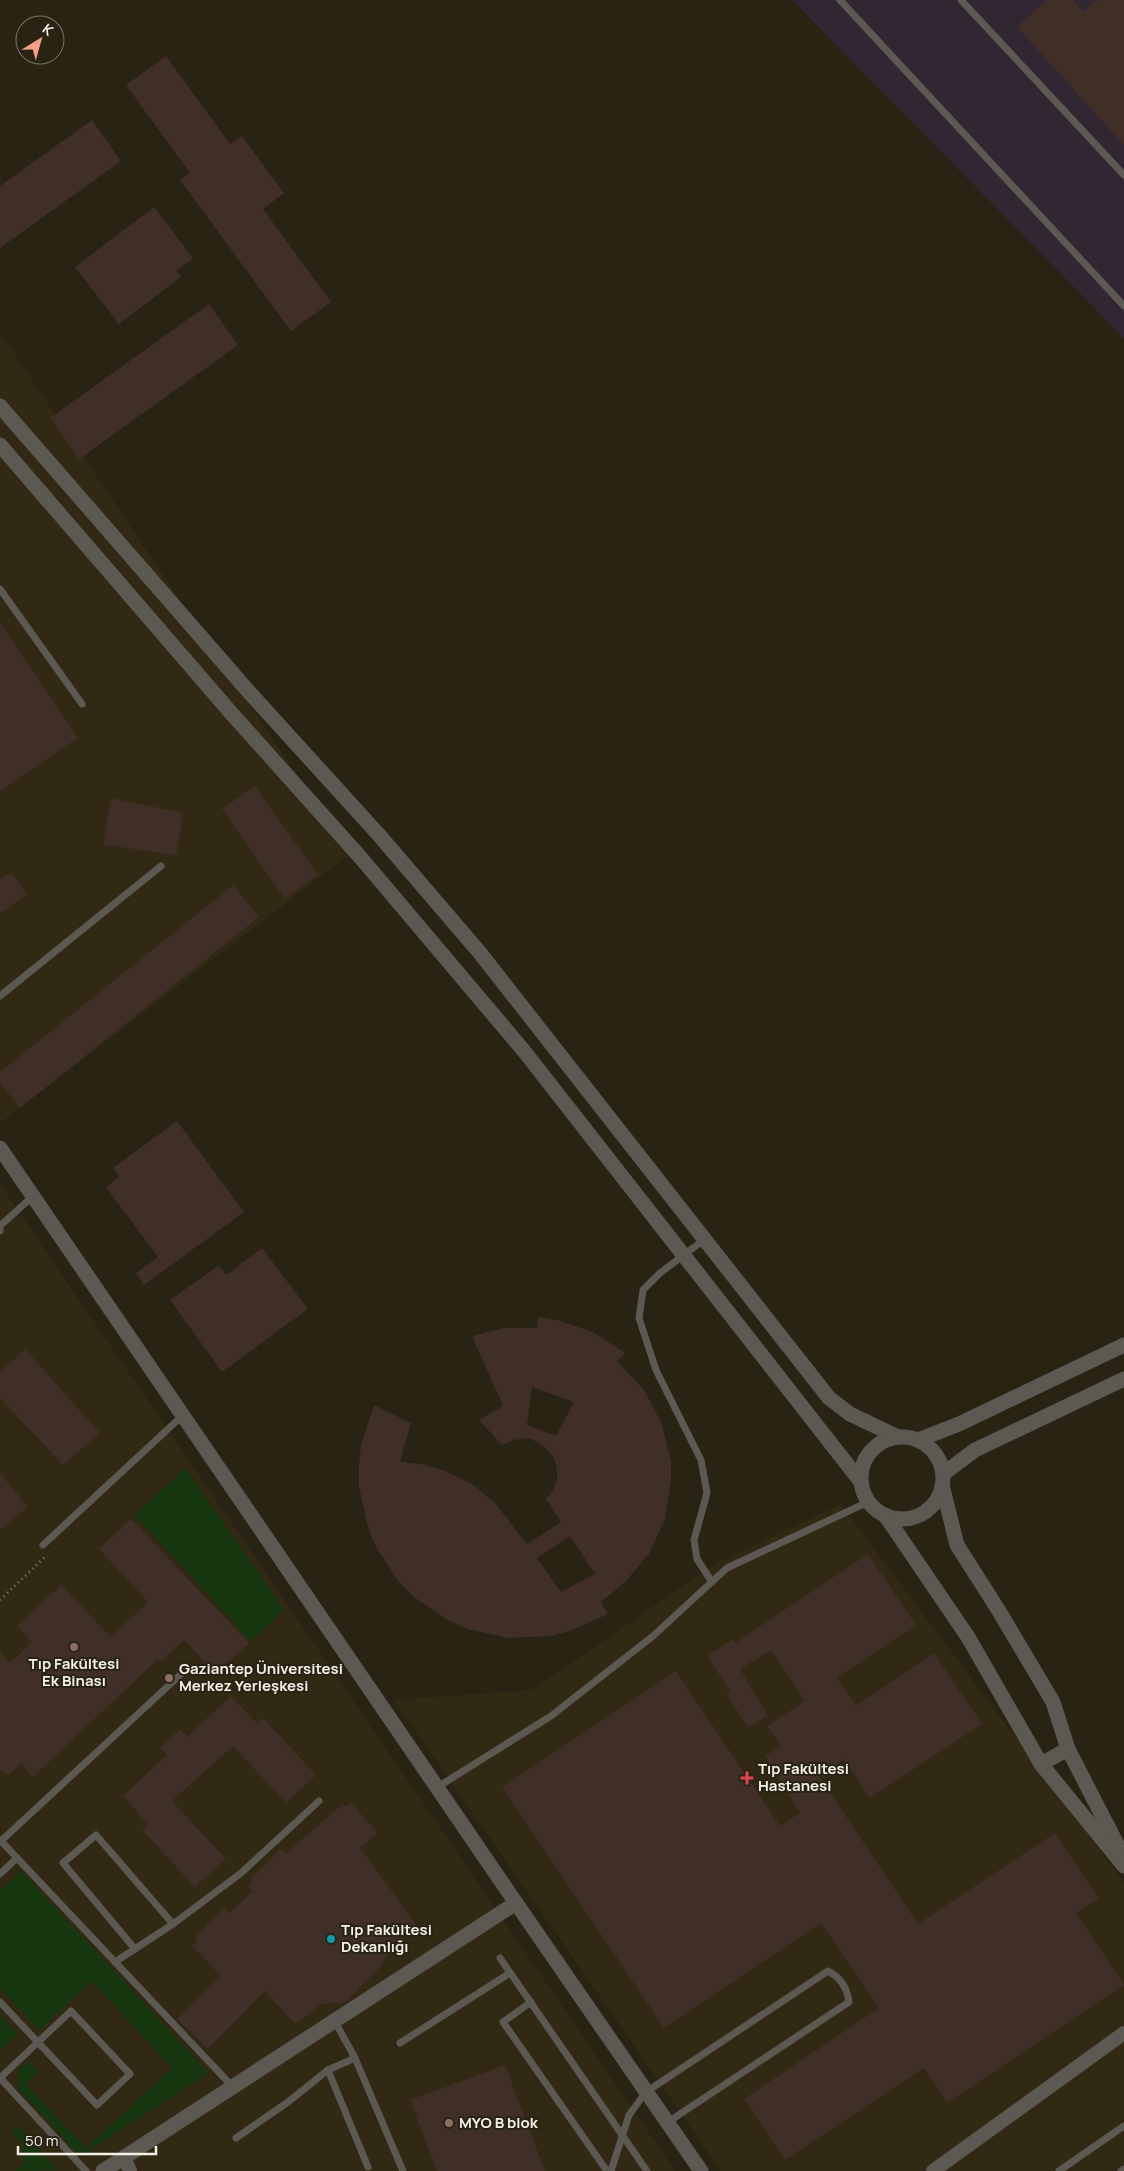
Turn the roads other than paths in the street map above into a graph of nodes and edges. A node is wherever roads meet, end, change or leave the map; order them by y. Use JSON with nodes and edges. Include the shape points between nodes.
{"nodes":[{"id":1,"x":840,"y":0,"type":"edge"},
{"id":2,"x":961,"y":0,"type":"edge"},
{"id":3,"x":1124,"y":175,"type":"edge"},
{"id":4,"x":1124,"y":306,"type":"edge"},
{"id":5,"x":0,"y":406,"type":"edge"},
{"id":6,"x":0,"y":446,"type":"edge"},
{"id":7,"x":0,"y":589,"type":"edge"},
{"id":8,"x":82,"y":704,"type":"dead end"},
{"id":9,"x":161,"y":866,"type":"dead end"},
{"id":10,"x":0,"y":996,"type":"edge"},
{"id":11,"x":0,"y":1148,"type":"edge"},
{"id":12,"x":33,"y":1196,"type":"junction"},
{"id":13,"x":0,"y":1226,"type":"edge"},
{"id":14,"x":0,"y":1231,"type":"edge"},
{"id":15,"x":704,"y":1240,"type":"junction"},
{"id":16,"x":684,"y":1254,"type":"junction"},
{"id":17,"x":1124,"y":1345,"type":"edge"},
{"id":18,"x":1124,"y":1379,"type":"edge"},
{"id":19,"x":183,"y":1415,"type":"junction"},
{"id":20,"x":898,"y":1437,"type":"junction"},
{"id":21,"x":918,"y":1440,"type":"junction"},
{"id":22,"x":943,"y":1479,"type":"junction"},
{"id":23,"x":861,"y":1482,"type":"junction"},
{"id":24,"x":868,"y":1502,"type":"junction"},
{"id":25,"x":885,"y":1515,"type":"junction"},
{"id":26,"x":43,"y":1545,"type":"dead end"},
{"id":27,"x":712,"y":1582,"type":"junction"},
{"id":28,"x":181,"y":1674,"type":"dead end"},
{"id":29,"x":1068,"y":1748,"type":"junction"},
{"id":30,"x":1042,"y":1764,"type":"junction"},
{"id":31,"x":435,"y":1788,"type":"junction"},
{"id":32,"x":320,"y":1801,"type":"dead end"},
{"id":33,"x":0,"y":1840,"type":"edge"},
{"id":34,"x":17,"y":1858,"type":"junction"},
{"id":35,"x":1124,"y":1858,"type":"edge"},
{"id":36,"x":1124,"y":1866,"type":"edge"},
{"id":37,"x":0,"y":1874,"type":"edge"},
{"id":38,"x":516,"y":1903,"type":"junction"},
{"id":39,"x":173,"y":1924,"type":"junction"},
{"id":40,"x":135,"y":1949,"type":"junction"},
{"id":41,"x":500,"y":1958,"type":"dead end"},
{"id":42,"x":115,"y":1962,"type":"junction"},
{"id":43,"x":510,"y":1973,"type":"junction"},
{"id":44,"x":0,"y":2002,"type":"edge"},
{"id":45,"x":531,"y":2002,"type":"junction"},
{"id":46,"x":334,"y":2020,"type":"junction"},
{"id":47,"x":1124,"y":2033,"type":"edge"},
{"id":48,"x":38,"y":2042,"type":"junction"},
{"id":49,"x":400,"y":2043,"type":"dead end"},
{"id":50,"x":355,"y":2058,"type":"junction"},
{"id":51,"x":328,"y":2070,"type":"junction"},
{"id":52,"x":232,"y":2086,"type":"junction"},
{"id":53,"x":646,"y":2092,"type":"junction"},
{"id":54,"x":667,"y":2123,"type":"junction"},
{"id":55,"x":1124,"y":2126,"type":"edge"},
{"id":56,"x":622,"y":2135,"type":"junction"},
{"id":57,"x":236,"y":2138,"type":"dead end"},
{"id":58,"x":127,"y":2164,"type":"edge"},
{"id":59,"x":368,"y":2167,"type":"dead end"},
{"id":60,"x":1124,"y":2169,"type":"edge"},
{"id":61,"x":86,"y":2171,"type":"edge"},
{"id":62,"x":103,"y":2171,"type":"edge"},
{"id":63,"x":403,"y":2171,"type":"edge"},
{"id":64,"x":607,"y":2171,"type":"edge"},
{"id":65,"x":611,"y":2171,"type":"edge"},
{"id":66,"x":647,"y":2171,"type":"edge"},
{"id":67,"x":701,"y":2171,"type":"edge"},
{"id":68,"x":933,"y":2171,"type":"edge"},
{"id":69,"x":1059,"y":2171,"type":"edge"},
{"id":70,"x":1121,"y":2171,"type":"edge"}],
"edges":[{"from":1,"to":4,"type":"lane"},
{"from":2,"to":3,"type":"lane"},
{"from":5,"to":15,"type":"street","via":[[474,946]]},
{"from":6,"to":16,"type":"street","via":[[367,865],[524,1051]]},
{"from":7,"to":8,"type":"lane"},
{"from":9,"to":10,"type":"lane"},
{"from":11,"to":12,"type":"street"},
{"from":12,"to":13,"type":"lane"},
{"from":12,"to":19,"type":"street"},
{"from":13,"to":14,"type":"lane"},
{"from":15,"to":16,"type":"lane"},
{"from":15,"to":20,"type":"street","via":[[829,1398],[850,1414]]},
{"from":16,"to":23,"type":"street"},
{"from":16,"to":27,"type":"lane","via":[[643,1290],[639,1318],[656,1370],[701,1460],[707,1493],[694,1540],[697,1558]]},
{"from":17,"to":21,"type":"street","via":[[959,1424]]},
{"from":18,"to":22,"type":"street","via":[[975,1450]]},
{"from":19,"to":26,"type":"lane"},
{"from":19,"to":31,"type":"street"},
{"from":20,"to":21,"type":"street"},
{"from":20,"to":23,"type":"street","via":[[878,1444],[870,1452],[864,1461]]},
{"from":21,"to":22,"type":"street","via":[[935,1454]]},
{"from":22,"to":25,"type":"street","via":[[934,1504],[916,1516],[895,1518]]},
{"from":22,"to":29,"type":"street","via":[[957,1545],[1053,1702]]},
{"from":23,"to":24,"type":"street"},
{"from":24,"to":25,"type":"street"},
{"from":24,"to":27,"type":"lane","via":[[727,1568]]},
{"from":25,"to":30,"type":"street","via":[[968,1637]]},
{"from":27,"to":31,"type":"lane","via":[[653,1636],[550,1716]]},
{"from":28,"to":33,"type":"lane"},
{"from":29,"to":30,"type":"street"},
{"from":29,"to":35,"type":"street"},
{"from":30,"to":36,"type":"street"},
{"from":31,"to":38,"type":"street"},
{"from":32,"to":39,"type":"lane","via":[[241,1873]]},
{"from":33,"to":34,"type":"lane"},
{"from":34,"to":37,"type":"lane"},
{"from":34,"to":42,"type":"lane"},
{"from":38,"to":46,"type":"street"},
{"from":38,"to":53,"type":"street"},
{"from":39,"to":40,"type":"lane"},
{"from":39,"to":40,"type":"lane","via":[[96,1835],[63,1863]]},
{"from":40,"to":42,"type":"lane"},
{"from":41,"to":43,"type":"lane"},
{"from":42,"to":52,"type":"lane"},
{"from":43,"to":45,"type":"lane"},
{"from":43,"to":49,"type":"lane"},
{"from":44,"to":48,"type":"lane"},
{"from":45,"to":56,"type":"lane"},
{"from":45,"to":64,"type":"lane","via":[[503,2022]]},
{"from":46,"to":50,"type":"lane"},
{"from":46,"to":52,"type":"street"},
{"from":47,"to":68,"type":"street"},
{"from":48,"to":48,"type":"lane","via":[[72,2011],[130,2074],[96,2105]]},
{"from":48,"to":61,"type":"lane","via":[[0,2078]]},
{"from":50,"to":51,"type":"lane"},
{"from":50,"to":63,"type":"lane"},
{"from":51,"to":57,"type":"lane"},
{"from":51,"to":59,"type":"lane"},
{"from":52,"to":58,"type":"street"},
{"from":53,"to":54,"type":"street"},
{"from":53,"to":54,"type":"lane","via":[[828,1971],[843,1983],[849,2002]]},
{"from":53,"to":56,"type":"lane","via":[[629,2115]]},
{"from":54,"to":67,"type":"street"},
{"from":55,"to":69,"type":"lane"},
{"from":56,"to":65,"type":"lane"},
{"from":56,"to":66,"type":"lane"},
{"from":58,"to":62,"type":"street"},
{"from":60,"to":70,"type":"lane"}]}
